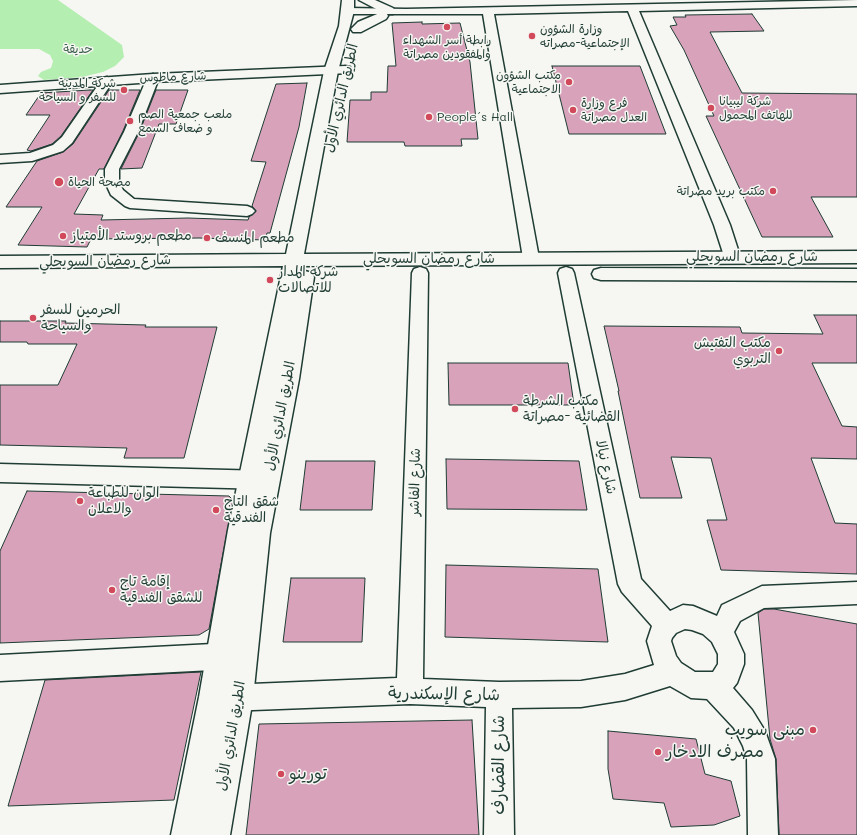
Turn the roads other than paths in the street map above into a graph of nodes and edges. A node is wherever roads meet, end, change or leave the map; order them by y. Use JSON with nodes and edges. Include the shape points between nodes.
{"nodes":[{"id":1,"x":857,"y":3,"type":"edge"},
{"id":2,"x":632,"y":7,"type":"junction"},
{"id":3,"x":488,"y":10,"type":"junction"},
{"id":4,"x":356,"y":11,"type":"edge"},
{"id":5,"x":386,"y":13,"type":"junction"},
{"id":6,"x":338,"y":71,"type":"junction"},
{"id":7,"x":153,"y":78,"type":"junction"},
{"id":8,"x":108,"y":80,"type":"junction"},
{"id":9,"x":0,"y":89,"type":"edge"},
{"id":10,"x":0,"y":159,"type":"edge"},
{"id":11,"x":247,"y":210,"type":"dead end"},
{"id":12,"x":732,"y":256,"type":"junction"},
{"id":13,"x":857,"y":257,"type":"edge"},
{"id":14,"x":531,"y":258,"type":"junction"},
{"id":15,"x":0,"y":262,"type":"edge"},
{"id":16,"x":300,"y":265,"type":"junction"},
{"id":17,"x":420,"y":273,"type":"junction"},
{"id":18,"x":566,"y":273,"type":"junction"},
{"id":19,"x":0,"y":274,"type":"edge"},
{"id":20,"x":857,"y":274,"type":"edge"},
{"id":21,"x":0,"y":473,"type":"edge"},
{"id":22,"x":259,"y":480,"type":"junction"},
{"id":23,"x":857,"y":593,"type":"edge"},
{"id":24,"x":667,"y":625,"type":"junction"},
{"id":25,"x":721,"y":634,"type":"junction"},
{"id":26,"x":232,"y":656,"type":"junction"},
{"id":27,"x":0,"y":668,"type":"edge"},
{"id":28,"x":672,"y":672,"type":"junction"},
{"id":29,"x":713,"y":686,"type":"junction"},
{"id":30,"x":410,"y":691,"type":"junction"},
{"id":31,"x":499,"y":695,"type":"junction"},
{"id":32,"x":213,"y":697,"type":"junction"},
{"id":33,"x":239,"y":698,"type":"junction"},
{"id":34,"x":188,"y":835,"type":"edge"},
{"id":35,"x":214,"y":835,"type":"edge"},
{"id":36,"x":499,"y":835,"type":"edge"},
{"id":37,"x":763,"y":835,"type":"edge"}],
"edges":[{"from":1,"to":2,"type":"street"},
{"from":2,"to":3,"type":"street"},
{"from":2,"to":12,"type":"street","via":[[722,225]]},
{"from":3,"to":5,"type":"street"},
{"from":3,"to":14,"type":"street"},
{"from":4,"to":5,"type":"main road"},
{"from":4,"to":5,"type":"main road","via":[[362,25]]},
{"from":4,"to":6,"type":"main road","name":"الطريق الدائري الأول"},
{"from":6,"to":7,"type":"main road","name":"شارع ماطوس"},
{"from":6,"to":16,"type":"main road","name":"الطريق الدائري الأول"},
{"from":7,"to":8,"type":"main road","name":"شارع ماطوس"},
{"from":7,"to":11,"type":"street","via":[[112,170],[112,182],[116,192],[130,203]]},
{"from":8,"to":9,"type":"main road","name":"شارع ماطوس"},
{"from":8,"to":10,"type":"street","via":[[67,140],[58,148],[32,157]]},
{"from":12,"to":13,"type":"main road","name":"شارع رمضان السويحلي"},
{"from":12,"to":14,"type":"main road","name":"شارع رمضان السويحلي","via":[[577,260]]},
{"from":14,"to":16,"type":"main road","name":"شارع رمضان السويحلي"},
{"from":15,"to":16,"type":"main road","name":"شارع رمضان السويحلي"},
{"from":16,"to":17,"type":"main road","name":"شارع رمضان السويحلي"},
{"from":16,"to":19,"type":"main road","name":"شارع رمضان السويحلي"},
{"from":16,"to":22,"type":"main road","name":"الطريق الدائري الأول"},
{"from":16,"to":22,"type":"main road","name":"الطريق الدائري الأول","via":[[280,327]]},
{"from":17,"to":18,"type":"main road","name":"شارع رمضان السويحلي"},
{"from":17,"to":30,"type":"street","name":"شارع الفاشر"},
{"from":18,"to":20,"type":"main road","name":"شارع رمضان السويحلي"},
{"from":18,"to":24,"type":"street","name":"شارع نيالا","via":[[630,584]]},
{"from":21,"to":22,"type":"street"},
{"from":22,"to":26,"type":"main road","via":[[240,530]]},
{"from":23,"to":25,"type":"street","via":[[762,597],[731,613]]},
{"from":24,"to":25,"type":"street","via":[[683,618],[694,618],[712,626]]},
{"from":24,"to":28,"type":"street","via":[[660,642],[665,662]]},
{"from":25,"to":29,"type":"street","via":[[731,654],[731,664],[728,674]]},
{"from":26,"to":27,"type":"street"},
{"from":26,"to":32,"type":"main road"},
{"from":26,"to":33,"type":"main road","name":"الطريق الدائري الأول"},
{"from":28,"to":29,"type":"street","via":[[691,685]]},
{"from":28,"to":31,"type":"street","name":"شارع الإسكندرية","via":[[625,687],[581,694]]},
{"from":29,"to":37,"type":"street","via":[[743,719],[755,741],[761,759]]},
{"from":30,"to":31,"type":"street","name":"شارع الإسكندرية"},
{"from":30,"to":33,"type":"street","name":"شارع الإسكندرية"},
{"from":31,"to":36,"type":"street","name":"شارع القضارف"},
{"from":32,"to":33,"type":"street","name":"شارع الإسكندرية"},
{"from":32,"to":34,"type":"main road"},
{"from":33,"to":35,"type":"main road","name":"الطريق الدائري الأول"}]}
